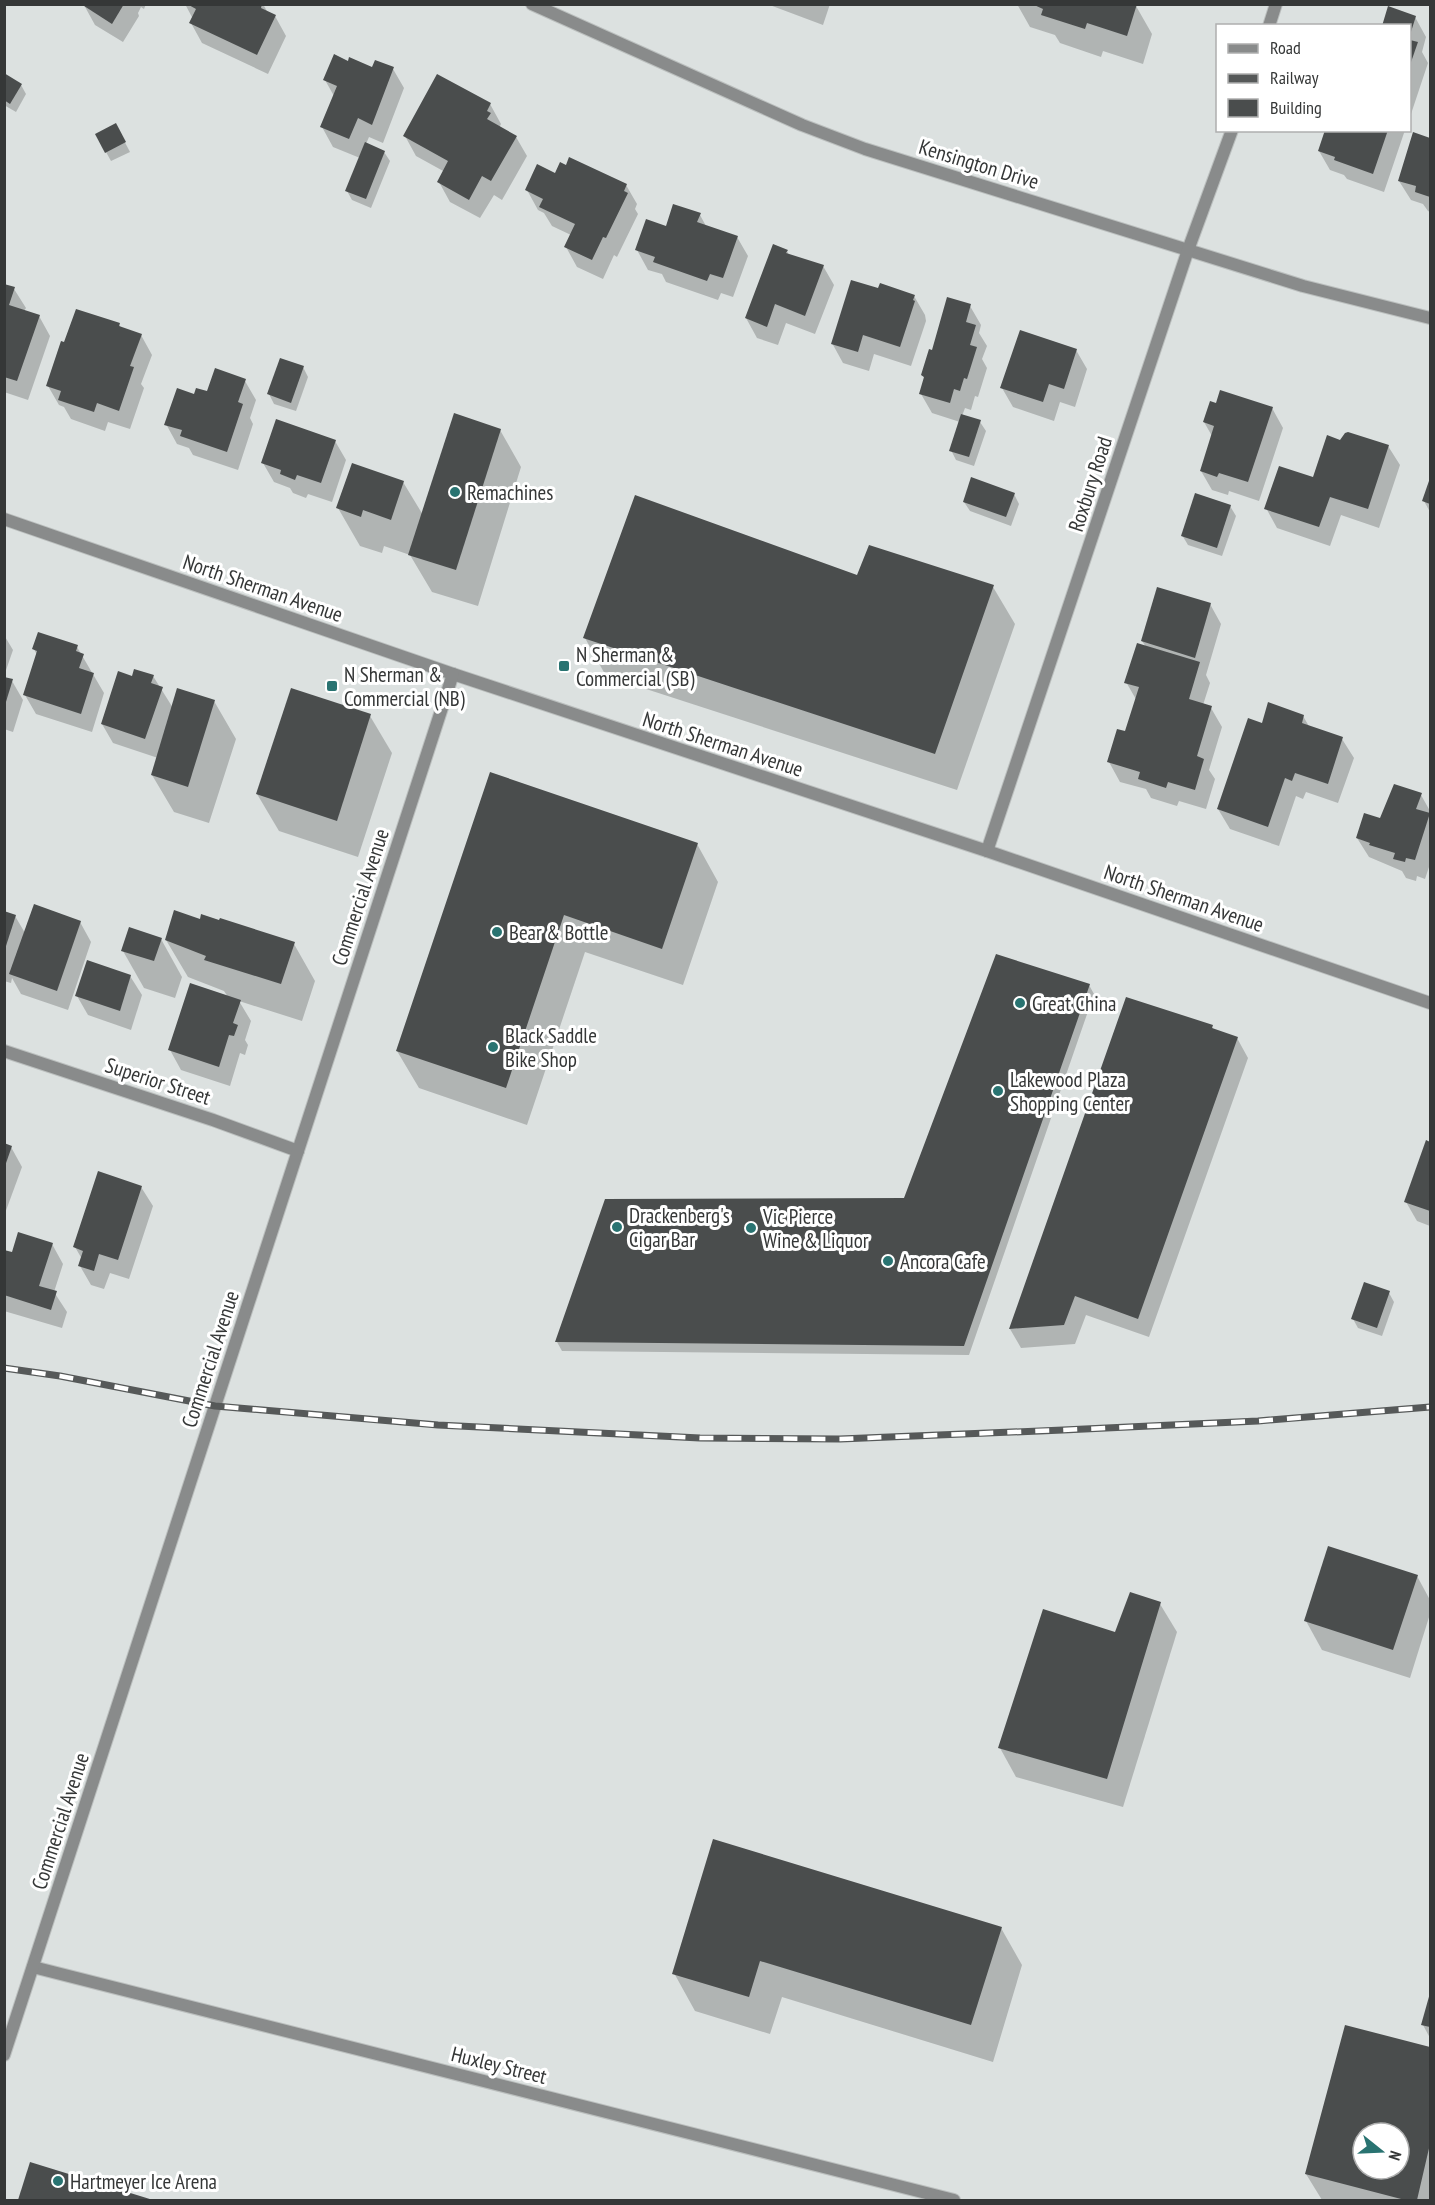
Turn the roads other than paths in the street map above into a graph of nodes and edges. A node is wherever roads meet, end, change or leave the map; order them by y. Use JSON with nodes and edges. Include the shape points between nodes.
{"nodes":[{"id":1,"x":532,"y":4,"type":"edge"},
{"id":2,"x":1276,"y":4,"type":"edge"},
{"id":3,"x":1270,"y":24,"type":"edge"},
{"id":4,"x":1231,"y":132,"type":"edge"},
{"id":5,"x":1188,"y":250,"type":"junction"},
{"id":6,"x":1431,"y":318,"type":"edge"},
{"id":7,"x":4,"y":519,"type":"edge"},
{"id":8,"x":453,"y":674,"type":"junction"},
{"id":9,"x":987,"y":851,"type":"junction"},
{"id":10,"x":1431,"y":1003,"type":"edge"},
{"id":11,"x":4,"y":1051,"type":"edge"},
{"id":12,"x":298,"y":1151,"type":"junction"},
{"id":13,"x":33,"y":1967,"type":"junction"},
{"id":14,"x":4,"y":2055,"type":"edge"},
{"id":15,"x":954,"y":2200,"type":"edge"}],
"edges":[{"from":1,"to":5,"type":"street","name":"Kensington Drive","via":[[855,145]]},
{"from":2,"to":3,"type":"street"},
{"from":4,"to":5,"type":"street","name":"Roxbury Road"},
{"from":5,"to":6,"type":"street","name":"Kensington Drive","via":[[1303,286]]},
{"from":5,"to":9,"type":"street","name":"Roxbury Road"},
{"from":7,"to":8,"type":"street","name":"North Sherman Avenue"},
{"from":8,"to":9,"type":"street","name":"North Sherman Avenue"},
{"from":8,"to":12,"type":"street","name":"Commercial Avenue"},
{"from":9,"to":10,"type":"street","name":"North Sherman Avenue"},
{"from":11,"to":12,"type":"street","name":"Superior Street"},
{"from":12,"to":13,"type":"street","name":"Commercial Avenue"},
{"from":13,"to":14,"type":"street","name":"Commercial Avenue"},
{"from":13,"to":15,"type":"street","name":"Huxley Street"}]}
